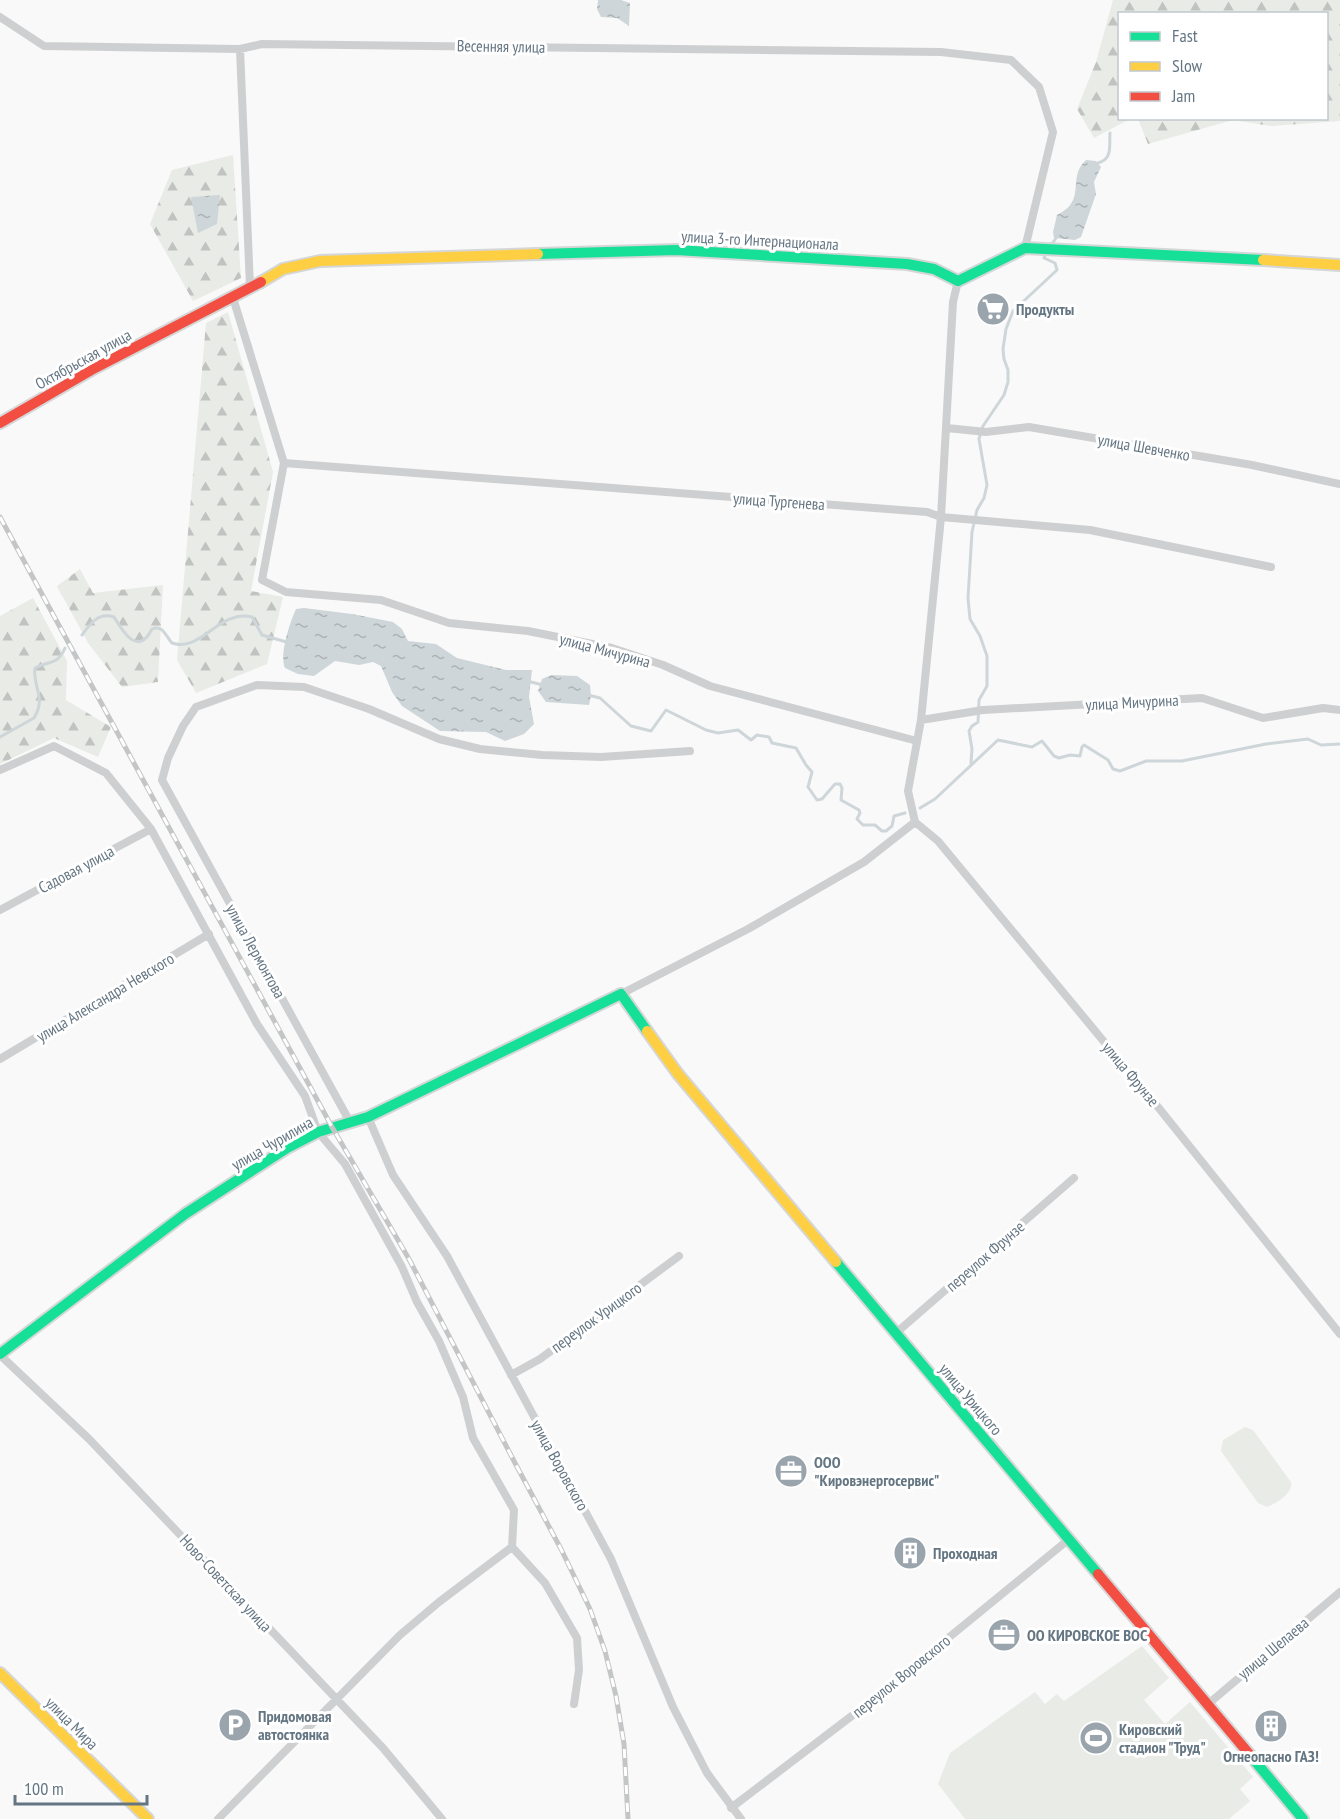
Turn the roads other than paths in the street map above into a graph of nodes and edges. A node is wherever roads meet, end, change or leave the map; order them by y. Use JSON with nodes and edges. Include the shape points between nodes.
{"nodes":[{"id":1,"x":0,"y":16,"type":"edge"},
{"id":2,"x":240,"y":49,"type":"junction"},
{"id":3,"x":1025,"y":248,"type":"junction"},
{"id":4,"x":1340,"y":265,"type":"edge"},
{"id":5,"x":958,"y":281,"type":"junction"},
{"id":6,"x":250,"y":288,"type":"junction"},
{"id":7,"x":233,"y":298,"type":"junction"},
{"id":8,"x":181,"y":323,"type":"joint"},
{"id":9,"x":0,"y":423,"type":"edge"},
{"id":10,"x":946,"y":428,"type":"junction"},
{"id":11,"x":284,"y":463,"type":"junction"},
{"id":12,"x":1340,"y":484,"type":"edge"},
{"id":13,"x":942,"y":517,"type":"junction"},
{"id":14,"x":1271,"y":567,"type":"dead end"},
{"id":15,"x":1340,"y":710,"type":"edge"},
{"id":16,"x":921,"y":720,"type":"junction"},
{"id":17,"x":917,"y":741,"type":"junction"},
{"id":18,"x":690,"y":751,"type":"dead end"},
{"id":19,"x":0,"y":770,"type":"edge"},
{"id":20,"x":915,"y":822,"type":"junction"},
{"id":21,"x":151,"y":829,"type":"junction"},
{"id":22,"x":0,"y":910,"type":"edge"},
{"id":23,"x":209,"y":934,"type":"junction"},
{"id":24,"x":621,"y":994,"type":"junction"},
{"id":25,"x":0,"y":1059,"type":"edge"},
{"id":26,"x":368,"y":1116,"type":"junction"},
{"id":27,"x":350,"y":1122,"type":"junction"},
{"id":28,"x":318,"y":1131,"type":"junction"},
{"id":29,"x":1074,"y":1179,"type":"dead end"},
{"id":30,"x":679,"y":1256,"type":"dead end"},
{"id":31,"x":896,"y":1333,"type":"junction"},
{"id":32,"x":1340,"y":1334,"type":"edge"},
{"id":33,"x":0,"y":1354,"type":"edge"},
{"id":34,"x":511,"y":1375,"type":"junction"},
{"id":35,"x":1068,"y":1540,"type":"junction"},
{"id":36,"x":512,"y":1547,"type":"junction"},
{"id":37,"x":1340,"y":1592,"type":"edge"},
{"id":38,"x":0,"y":1673,"type":"edge"},
{"id":39,"x":337,"y":1700,"type":"junction"},
{"id":40,"x":574,"y":1704,"type":"dead end"},
{"id":41,"x":1207,"y":1705,"type":"junction"},
{"id":42,"x":731,"y":1808,"type":"junction"},
{"id":43,"x":148,"y":1819,"type":"edge"},
{"id":44,"x":218,"y":1819,"type":"edge"},
{"id":45,"x":442,"y":1819,"type":"edge"},
{"id":46,"x":741,"y":1819,"type":"edge"},
{"id":47,"x":1303,"y":1819,"type":"edge"}],
"edges":[{"from":1,"to":2,"type":"street","name":"Весенняя улица","via":[[44,46]]},
{"from":2,"to":3,"type":"street","name":"Весенняя улица","via":[[262,44],[428,44],[941,52],[1011,60],[1039,87],[1053,132]]},
{"from":2,"to":6,"type":"street"},
{"from":3,"to":4,"type":"street"},
{"from":3,"to":5,"type":"street"},
{"from":5,"to":6,"type":"street","name":"улица 3-го Интернационала","via":[[934,269],[907,264],[676,250],[320,261],[283,268]]},
{"from":5,"to":10,"type":"street","via":[[953,302]]},
{"from":6,"to":7,"type":"street","name":"улица 3-го Интернационала"},
{"from":7,"to":8,"type":"street","name":"улица 3-го Интернационала"},
{"from":7,"to":11,"type":"street"},
{"from":8,"to":9,"type":"street","name":"Октябрьская улица"},
{"from":10,"to":12,"type":"street","name":"улица Шевченко","via":[[986,432],[1029,427]]},
{"from":10,"to":13,"type":"street"},
{"from":11,"to":13,"type":"street","name":"улица Тургенева","via":[[927,512]]},
{"from":11,"to":17,"type":"street","name":"улица Мичурина","via":[[262,580],[286,592],[381,600],[449,622],[528,631],[612,648],[710,686]]},
{"from":13,"to":14,"type":"street","name":"улица Тургенева","via":[[1090,530]]},
{"from":13,"to":16,"type":"street"},
{"from":15,"to":16,"type":"street","name":"улица Мичурина","via":[[1323,708],[1263,718],[1202,698],[982,710]]},
{"from":16,"to":17,"type":"street"},
{"from":17,"to":20,"type":"street","via":[[908,791]]},
{"from":18,"to":27,"type":"street","name":"улица Лермонтова","via":[[601,757],[480,749],[439,738],[304,687],[257,685],[196,707],[172,748],[162,780]]},
{"from":19,"to":21,"type":"street","via":[[54,746],[106,773]]},
{"from":20,"to":24,"type":"street","via":[[855,867],[748,929]]},
{"from":20,"to":32,"type":"street","name":"улица Фрунзе","via":[[946,850]]},
{"from":21,"to":22,"type":"street","name":"Садовая улица"},
{"from":21,"to":23,"type":"street"},
{"from":23,"to":25,"type":"street","name":"улица Александра Невского"},
{"from":23,"to":28,"type":"street","via":[[257,1024],[304,1096]]},
{"from":24,"to":26,"type":"street","name":"улица Чурилина"},
{"from":24,"to":31,"type":"street","name":"улица Урицкого","via":[[678,1074]]},
{"from":26,"to":27,"type":"street","name":"улица Чурилина"},
{"from":26,"to":34,"type":"street","name":"улица Воровского","via":[[393,1175],[447,1256]]},
{"from":27,"to":28,"type":"street","name":"улица Чурилина"},
{"from":28,"to":33,"type":"street","name":"улица Чурилина","via":[[185,1214]]},
{"from":28,"to":36,"type":"street","via":[[345,1164],[439,1341],[463,1397],[473,1438],[514,1510]]},
{"from":29,"to":31,"type":"street","name":"переулок Фрунзе"},
{"from":30,"to":34,"type":"street","name":"переулок Урицкого","via":[[540,1359]]},
{"from":31,"to":35,"type":"street","name":"улица Урицкого"},
{"from":33,"to":39,"type":"street","name":"Ново-Советская улица","via":[[89,1439]]},
{"from":34,"to":42,"type":"street","name":"улица Воровского","via":[[611,1559],[673,1707],[707,1773]]},
{"from":35,"to":41,"type":"street","name":"улица Урицкого"},
{"from":35,"to":42,"type":"street","name":"переулок Воровского","via":[[870,1702]]},
{"from":36,"to":39,"type":"street","via":[[400,1635]]},
{"from":36,"to":40,"type":"street","via":[[545,1583],[577,1638],[579,1670]]},
{"from":37,"to":41,"type":"street","name":"улица Шелаева"},
{"from":38,"to":43,"type":"street","name":"улица Мира"},
{"from":39,"to":44,"type":"street"},
{"from":39,"to":45,"type":"street","name":"Ново-Советская улица"},
{"from":41,"to":47,"type":"street","name":"улица Урицкого"},
{"from":42,"to":46,"type":"street","name":"улица Воровского"}]}
